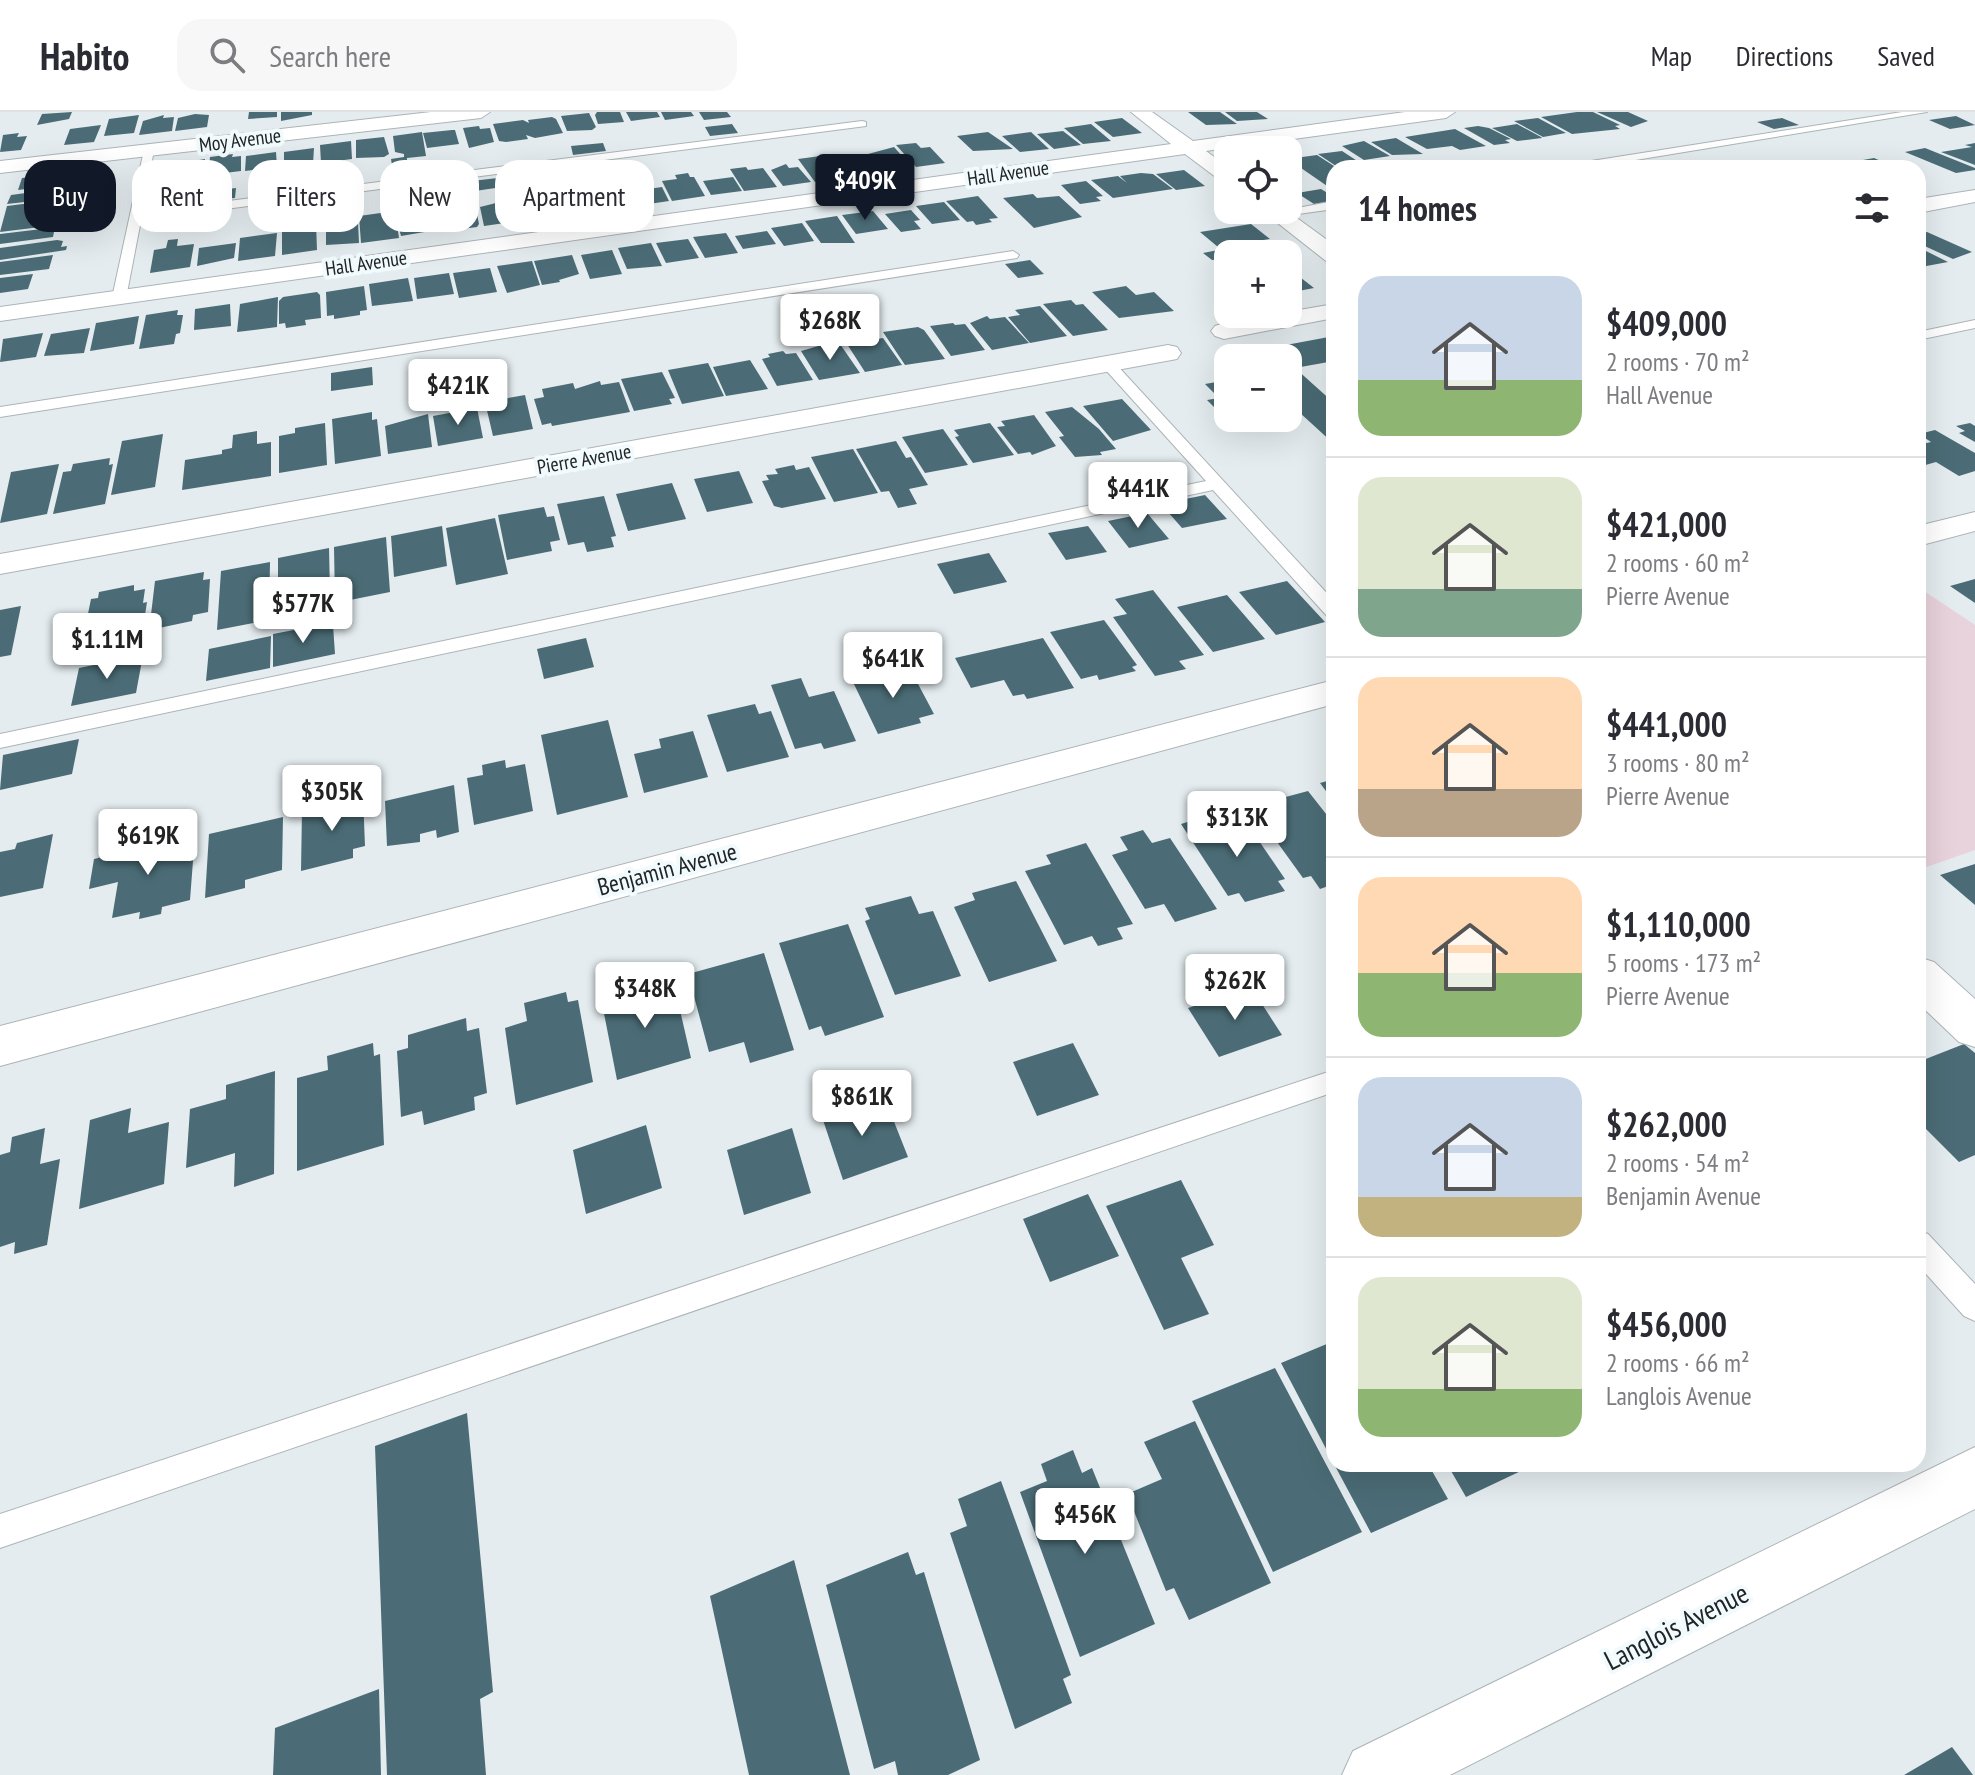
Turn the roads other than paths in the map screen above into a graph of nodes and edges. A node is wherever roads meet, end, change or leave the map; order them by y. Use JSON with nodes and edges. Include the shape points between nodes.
{"nodes":[{"id":1,"x":481,"y":112,"type":"edge"},
{"id":2,"x":1140,"y":112,"type":"edge"},
{"id":3,"x":1446,"y":112,"type":"edge"},
{"id":4,"x":1922,"y":112,"type":"edge"},
{"id":5,"x":862,"y":124,"type":"dead end"},
{"id":6,"x":1189,"y":148,"type":"junction"},
{"id":7,"x":149,"y":150,"type":"junction"},
{"id":8,"x":147,"y":160,"type":"edge"},
{"id":9,"x":1617,"y":160,"type":"edge"},
{"id":10,"x":0,"y":167,"type":"edge"},
{"id":11,"x":1214,"y":167,"type":"edge"},
{"id":12,"x":1975,"y":196,"type":"edge"},
{"id":13,"x":232,"y":205,"type":"edge"},
{"id":14,"x":1926,"y":205,"type":"edge"},
{"id":15,"x":1326,"y":206,"type":"edge"},
{"id":16,"x":1302,"y":209,"type":"edge"},
{"id":17,"x":1291,"y":224,"type":"edge"},
{"id":18,"x":132,"y":232,"type":"edge"},
{"id":19,"x":1326,"y":250,"type":"edge"},
{"id":20,"x":1013,"y":255,"type":"dead end"},
{"id":21,"x":119,"y":298,"type":"junction"},
{"id":22,"x":1326,"y":312,"type":"edge"},
{"id":23,"x":0,"y":314,"type":"edge"},
{"id":24,"x":1975,"y":324,"type":"edge"},
{"id":25,"x":1224,"y":331,"type":"dead end"},
{"id":26,"x":1926,"y":334,"type":"edge"},
{"id":27,"x":1168,"y":353,"type":"dead end"},
{"id":28,"x":1108,"y":364,"type":"junction"},
{"id":29,"x":0,"y":412,"type":"edge"},
{"id":30,"x":1217,"y":484,"type":"junction"},
{"id":31,"x":1975,"y":521,"type":"edge"},
{"id":32,"x":1926,"y":534,"type":"edge"},
{"id":33,"x":0,"y":564,"type":"edge"},
{"id":34,"x":1326,"y":603,"type":"edge"},
{"id":35,"x":1326,"y":694,"type":"edge"},
{"id":36,"x":0,"y":741,"type":"edge"},
{"id":37,"x":1926,"y":982,"type":"edge"},
{"id":38,"x":1975,"y":1028,"type":"edge"},
{"id":39,"x":0,"y":1046,"type":"edge"},
{"id":40,"x":1326,"y":1084,"type":"edge"},
{"id":41,"x":1926,"y":1253,"type":"edge"},
{"id":42,"x":1975,"y":1306,"type":"edge"},
{"id":43,"x":1975,"y":1477,"type":"edge"},
{"id":44,"x":0,"y":1531,"type":"edge"},
{"id":45,"x":1377,"y":1775,"type":"edge"}],
"edges":[{"from":1,"to":7,"type":"street","name":"Moy Avenue"},
{"from":2,"to":6,"type":"street"},
{"from":3,"to":6,"type":"street","name":"Hall Avenue"},
{"from":4,"to":9,"type":"lane"},
{"from":5,"to":13,"type":"lane"},
{"from":6,"to":11,"type":"street"},
{"from":6,"to":21,"type":"street","name":"Hall Avenue"},
{"from":7,"to":8,"type":"lane"},
{"from":7,"to":10,"type":"street","name":"Moy Avenue"},
{"from":12,"to":14,"type":"street"},
{"from":15,"to":16,"type":"lane"},
{"from":17,"to":19,"type":"street"},
{"from":18,"to":21,"type":"lane"},
{"from":20,"to":29,"type":"lane"},
{"from":21,"to":23,"type":"street","name":"Hall Avenue"},
{"from":22,"to":25,"type":"street"},
{"from":24,"to":26,"type":"lane"},
{"from":27,"to":28,"type":"street","name":"Pierre Avenue"},
{"from":28,"to":30,"type":"lane"},
{"from":28,"to":33,"type":"street","name":"Pierre Avenue"},
{"from":30,"to":34,"type":"lane"},
{"from":30,"to":36,"type":"lane"},
{"from":31,"to":32,"type":"street"},
{"from":35,"to":39,"type":"street","name":"Benjamin Avenue"},
{"from":37,"to":38,"type":"street"},
{"from":40,"to":44,"type":"lane"},
{"from":41,"to":42,"type":"lane"},
{"from":43,"to":45,"type":"street","name":"Langlois Avenue"}]}
